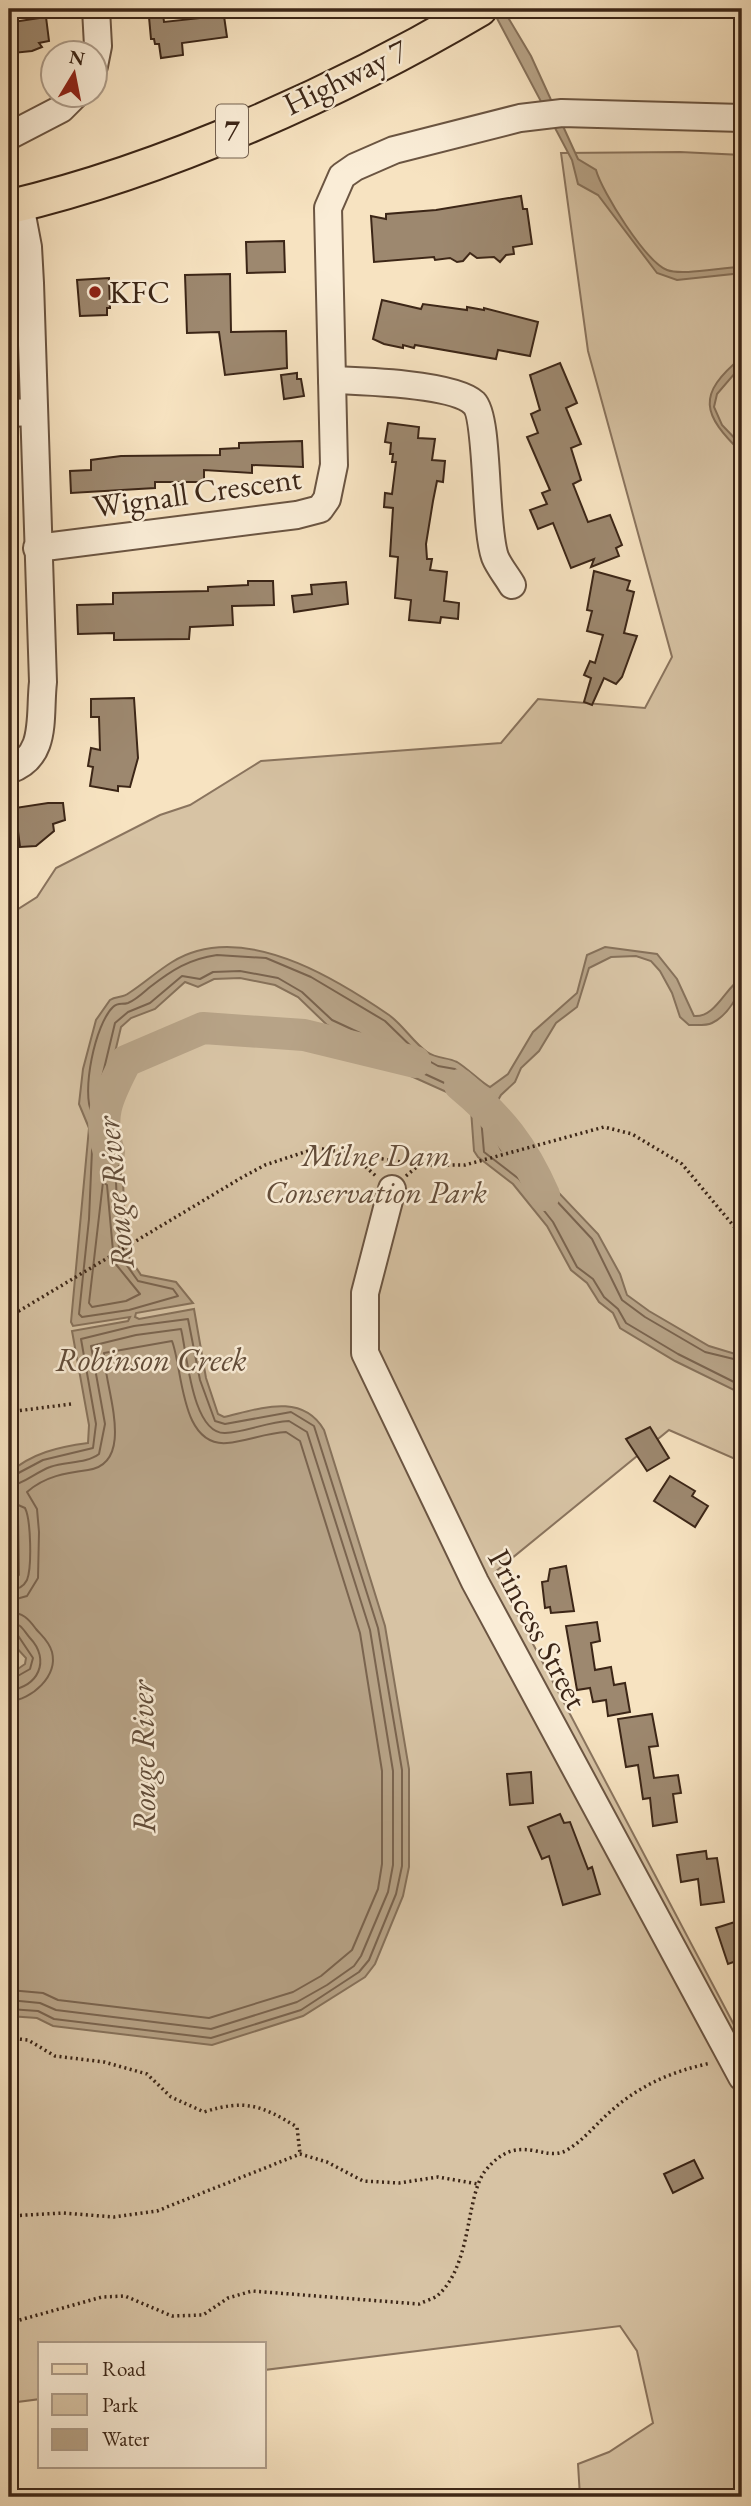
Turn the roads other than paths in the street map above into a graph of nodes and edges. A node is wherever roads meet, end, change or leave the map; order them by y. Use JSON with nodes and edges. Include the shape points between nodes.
{"nodes":[{"id":1,"x":96,"y":9,"type":"edge"},
{"id":2,"x":476,"y":11,"type":"edge"},
{"id":3,"x":98,"y":38,"type":"edge"},
{"id":4,"x":62,"y":108,"type":"edge"},
{"id":5,"x":742,"y":118,"type":"edge"},
{"id":6,"x":9,"y":136,"type":"edge"},
{"id":7,"x":14,"y":206,"type":"edge"},
{"id":8,"x":332,"y":380,"type":"junction"},
{"id":9,"x":22,"y":413,"type":"edge"},
{"id":10,"x":37,"y":548,"type":"junction"},
{"id":11,"x":512,"y":585,"type":"dead end"},
{"id":12,"x":9,"y":770,"type":"edge"},
{"id":13,"x":392,"y":1189,"type":"dead end"},
{"id":14,"x":736,"y":2068,"type":"edge"}],
"edges":[{"from":1,"to":3,"type":"street"},
{"from":2,"to":7,"type":"main road","name":"Highway 7","number":"7","via":[[322,92],[202,144]]},
{"from":4,"to":6,"type":"street"},
{"from":5,"to":8,"type":"street","via":[[562,113],[520,118],[394,150],[355,167],[342,176],[328,208]]},
{"from":7,"to":9,"type":"street","via":[[28,247]]},
{"from":8,"to":10,"type":"street","name":"Wignall Crescent","via":[[334,465],[327,499],[320,509],[266,520]]},
{"from":8,"to":11,"type":"street","via":[[446,392],[474,403],[482,432],[486,509],[495,557]]},
{"from":9,"to":10,"type":"street"},
{"from":10,"to":12,"type":"street","via":[[43,682],[39,744],[31,759]]},
{"from":13,"to":14,"type":"street","name":"Princess Street","via":[[365,1293],[365,1353],[475,1582]]}]}
